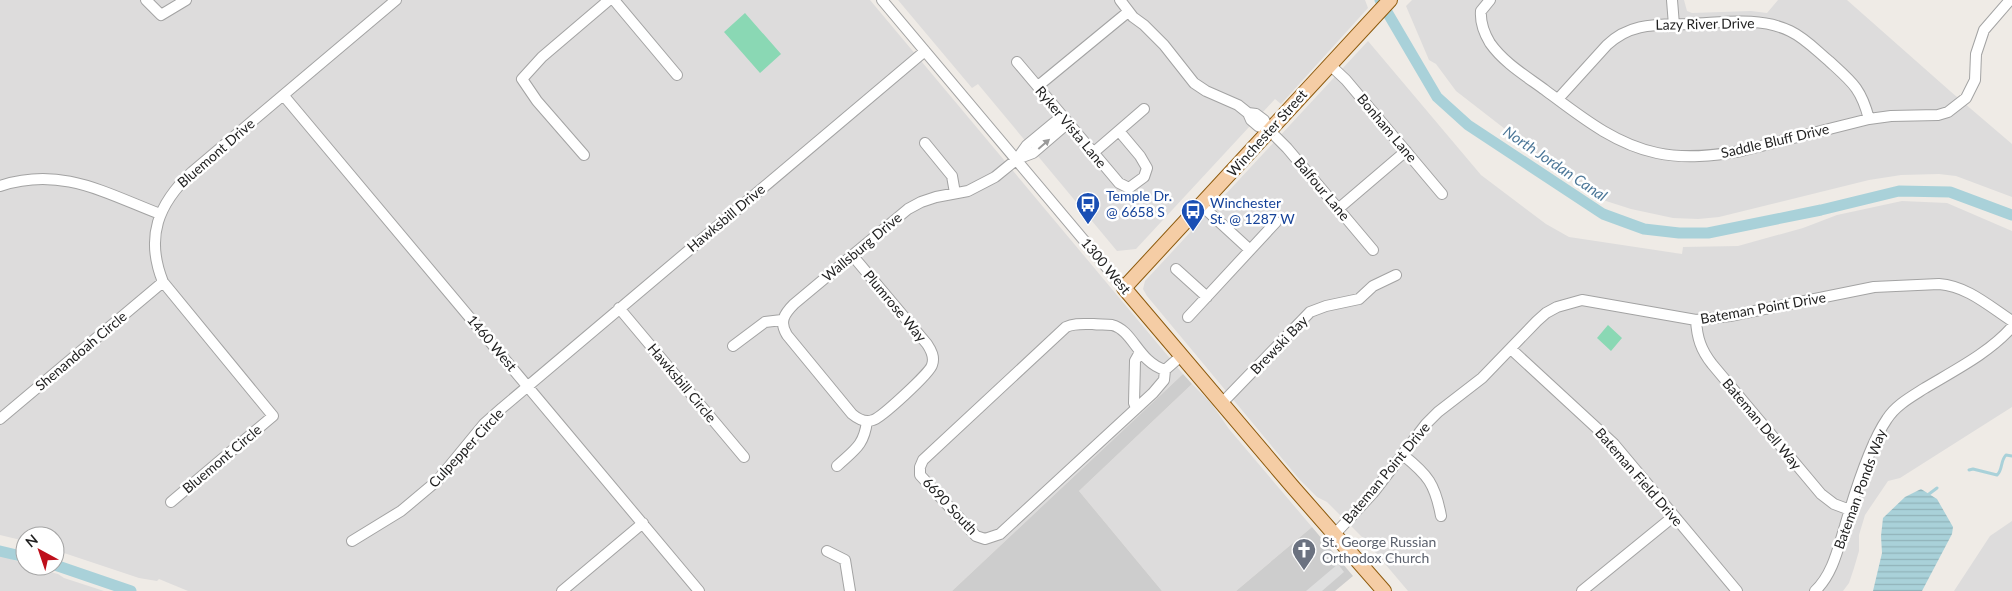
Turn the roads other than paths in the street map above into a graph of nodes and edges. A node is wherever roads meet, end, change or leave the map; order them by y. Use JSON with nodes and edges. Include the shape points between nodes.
{"nodes":[{"id":1,"x":146,"y":0,"type":"edge"},
{"id":2,"x":186,"y":0,"type":"edge"},
{"id":3,"x":396,"y":0,"type":"edge"},
{"id":4,"x":609,"y":0,"type":"edge"},
{"id":5,"x":614,"y":0,"type":"edge"},
{"id":6,"x":882,"y":0,"type":"edge"},
{"id":7,"x":1120,"y":0,"type":"edge"},
{"id":8,"x":1390,"y":0,"type":"edge"},
{"id":9,"x":1490,"y":0,"type":"edge"},
{"id":10,"x":1672,"y":0,"type":"edge"},
{"id":11,"x":2010,"y":0,"type":"edge"},
{"id":12,"x":1128,"y":12,"type":"junction"},
{"id":13,"x":1674,"y":24,"type":"junction"},
{"id":14,"x":926,"y":51,"type":"junction"},
{"id":15,"x":1017,"y":62,"type":"dead end"},
{"id":16,"x":1329,"y":64,"type":"junction"},
{"id":17,"x":677,"y":76,"type":"dead end"},
{"id":18,"x":1038,"y":86,"type":"junction"},
{"id":19,"x":284,"y":96,"type":"junction"},
{"id":20,"x":1558,"y":99,"type":"junction"},
{"id":21,"x":1144,"y":109,"type":"dead end"},
{"id":22,"x":1869,"y":119,"type":"junction"},
{"id":23,"x":1065,"y":120,"type":"junction"},
{"id":24,"x":1269,"y":130,"type":"junction"},
{"id":25,"x":1119,"y":131,"type":"junction"},
{"id":26,"x":925,"y":143,"type":"dead end"},
{"id":27,"x":1093,"y":152,"type":"junction"},
{"id":28,"x":1406,"y":152,"type":"junction"},
{"id":29,"x":584,"y":155,"type":"dead end"},
{"id":30,"x":1017,"y":159,"type":"junction"},
{"id":31,"x":0,"y":186,"type":"edge"},
{"id":32,"x":955,"y":193,"type":"junction"},
{"id":33,"x":1442,"y":194,"type":"dead end"},
{"id":34,"x":1201,"y":206,"type":"junction"},
{"id":35,"x":1338,"y":209,"type":"junction"},
{"id":36,"x":160,"y":214,"type":"junction"},
{"id":37,"x":1276,"y":222,"type":"dead end"},
{"id":38,"x":1250,"y":250,"type":"junction"},
{"id":39,"x":1373,"y":250,"type":"dead end"},
{"id":40,"x":852,"y":255,"type":"junction"},
{"id":41,"x":1176,"y":269,"type":"dead end"},
{"id":42,"x":1396,"y":275,"type":"dead end"},
{"id":43,"x":163,"y":282,"type":"junction"},
{"id":44,"x":1124,"y":288,"type":"junction"},
{"id":45,"x":1207,"y":297,"type":"junction"},
{"id":46,"x":619,"y":308,"type":"junction"},
{"id":47,"x":1188,"y":317,"type":"dead end"},
{"id":48,"x":782,"y":320,"type":"junction"},
{"id":49,"x":1696,"y":320,"type":"junction"},
{"id":50,"x":2012,"y":321,"type":"edge"},
{"id":51,"x":2012,"y":327,"type":"edge"},
{"id":52,"x":734,"y":346,"type":"dead end"},
{"id":53,"x":1511,"y":349,"type":"junction"},
{"id":54,"x":1140,"y":352,"type":"junction"},
{"id":55,"x":1181,"y":356,"type":"junction"},
{"id":56,"x":1165,"y":370,"type":"junction"},
{"id":57,"x":528,"y":386,"type":"junction"},
{"id":58,"x":1222,"y":403,"type":"junction"},
{"id":59,"x":1136,"y":408,"type":"junction"},
{"id":60,"x":273,"y":416,"type":"joint"},
{"id":61,"x":0,"y":419,"type":"edge"},
{"id":62,"x":867,"y":421,"type":"junction"},
{"id":63,"x":1403,"y":455,"type":"junction"},
{"id":64,"x":744,"y":457,"type":"dead end"},
{"id":65,"x":837,"y":466,"type":"dead end"},
{"id":66,"x":171,"y":502,"type":"dead end"},
{"id":67,"x":1850,"y":510,"type":"junction"},
{"id":68,"x":1440,"y":516,"type":"dead end"},
{"id":69,"x":1674,"y":516,"type":"junction"},
{"id":70,"x":643,"y":523,"type":"junction"},
{"id":71,"x":1334,"y":535,"type":"junction"},
{"id":72,"x":352,"y":541,"type":"dead end"},
{"id":73,"x":827,"y":551,"type":"dead end"},
{"id":74,"x":562,"y":591,"type":"edge"},
{"id":75,"x":699,"y":591,"type":"edge"},
{"id":76,"x":850,"y":591,"type":"edge"},
{"id":77,"x":1384,"y":591,"type":"edge"},
{"id":78,"x":1582,"y":591,"type":"edge"},
{"id":79,"x":1737,"y":591,"type":"edge"},
{"id":80,"x":1815,"y":591,"type":"edge"}],
"edges":[{"from":1,"to":2,"type":"street","via":[[161,15]]},
{"from":3,"to":19,"type":"street","name":"Bluemont Drive"},
{"from":4,"to":29,"type":"street","via":[[542,57],[522,80]]},
{"from":5,"to":17,"type":"street"},
{"from":6,"to":14,"type":"street","name":"1300 West"},
{"from":7,"to":12,"type":"street","name":"Balfour Lane"},
{"from":8,"to":16,"type":"main road","name":"Winchester Street"},
{"from":9,"to":20,"type":"street","name":"Saddle Bluff Drive","via":[[1481,11],[1483,29],[1496,50]]},
{"from":10,"to":13,"type":"street"},
{"from":11,"to":22,"type":"street","name":"Saddle Bluff Drive","via":[[1984,30],[1976,54],[1975,80],[1966,98],[1948,112],[1938,115]]},
{"from":12,"to":18,"type":"street"},
{"from":12,"to":24,"type":"street","name":"Balfour Lane","via":[[1155,34],[1194,83],[1238,105],[1258,126]]},
{"from":13,"to":20,"type":"street","name":"Lazy River Drive","via":[[1640,26],[1623,32]]},
{"from":13,"to":22,"type":"street","name":"Lazy River Drive","via":[[1760,22],[1790,31],[1856,86]]},
{"from":14,"to":30,"type":"street","name":"1300 West"},
{"from":14,"to":46,"type":"street","name":"Hawksbill Drive"},
{"from":15,"to":18,"type":"street","name":"Ryker Vista Lane"},
{"from":16,"to":24,"type":"main road","name":"Winchester Street"},
{"from":16,"to":28,"type":"street","name":"Bonham Lane"},
{"from":18,"to":23,"type":"street","name":"Ryker Vista Lane"},
{"from":19,"to":36,"type":"street","name":"Bluemont Drive","via":[[179,184]]},
{"from":19,"to":57,"type":"street","name":"1460 West"},
{"from":20,"to":22,"type":"street","name":"Saddle Bluff Drive","via":[[1612,137],[1651,152],[1680,157],[1741,151]]},
{"from":21,"to":25,"type":"street"},
{"from":23,"to":27,"type":"street","name":"Ryker Vista Lane"},
{"from":23,"to":30,"type":"street","name":"Wallsburg Drive","via":[[1027,146]]},
{"from":24,"to":34,"type":"main road","name":"Winchester Street"},
{"from":24,"to":35,"type":"street","name":"Balfour Lane"},
{"from":25,"to":27,"type":"street"},
{"from":25,"to":27,"type":"street","name":"Ryker Vista Lane","via":[[1148,168],[1140,181],[1132,187],[1118,183]]},
{"from":26,"to":32,"type":"street","via":[[950,172]]},
{"from":28,"to":33,"type":"street","name":"Bonham Lane"},
{"from":28,"to":35,"type":"street"},
{"from":30,"to":32,"type":"street","name":"Wallsburg Drive","via":[[980,186]]},
{"from":30,"to":44,"type":"street","name":"1300 West"},
{"from":31,"to":36,"type":"street","via":[[38,178],[63,179]]},
{"from":32,"to":40,"type":"street","name":"Wallsburg Drive","via":[[908,209]]},
{"from":34,"to":38,"type":"street"},
{"from":34,"to":44,"type":"main road","name":"Winchester Street"},
{"from":35,"to":39,"type":"street","name":"Balfour Lane"},
{"from":36,"to":43,"type":"street","name":"Bluemont Drive","via":[[155,256]]},
{"from":37,"to":38,"type":"street"},
{"from":38,"to":45,"type":"street"},
{"from":40,"to":48,"type":"street","name":"Wallsburg Drive","via":[[794,304]]},
{"from":40,"to":62,"type":"street","name":"Plumrose Way","via":[[927,344],[933,358],[930,370],[913,387],[880,417]]},
{"from":41,"to":45,"type":"street"},
{"from":42,"to":58,"type":"street","name":"Brewski Bay","via":[[1373,286],[1359,299],[1310,312]]},
{"from":43,"to":60,"type":"street","name":"Bluemont Drive"},
{"from":43,"to":61,"type":"street","name":"Shenandoah Circle"},
{"from":44,"to":55,"type":"main road","name":"1300 West"},
{"from":45,"to":47,"type":"street"},
{"from":46,"to":57,"type":"street","name":"Hawksbill Drive"},
{"from":46,"to":64,"type":"street","name":"Hawksbill Circle"},
{"from":48,"to":52,"type":"street","via":[[765,322]]},
{"from":48,"to":62,"type":"street","via":[[787,335],[852,414]]},
{"from":49,"to":50,"type":"street","name":"Bateman Point Drive","via":[[1874,287],[1926,283],[1965,290]]},
{"from":49,"to":53,"type":"street","name":"Bateman Point Drive","via":[[1582,300],[1546,313]]},
{"from":49,"to":67,"type":"street","name":"Bateman Dell Way","via":[[1698,338],[1712,364],[1821,494]]},
{"from":51,"to":67,"type":"street","name":"Bateman Ponds Way","via":[[1999,341],[1894,409],[1876,438]]},
{"from":53,"to":63,"type":"street","name":"Bateman Point Drive","via":[[1482,378],[1438,412]]},
{"from":53,"to":69,"type":"street","name":"Bateman Field Drive","via":[[1614,444]]},
{"from":54,"to":56,"type":"street","name":"6690 South","via":[[1155,367]]},
{"from":54,"to":59,"type":"street","via":[[1134,361]]},
{"from":54,"to":59,"type":"street","name":"6690 South","via":[[1122,330],[1113,325],[1077,324],[1066,327],[923,460],[920,475],[976,536],[985,539],[1000,534]]},
{"from":55,"to":56,"type":"street","name":"6690 South"},
{"from":55,"to":58,"type":"main road","name":"1300 West"},
{"from":56,"to":59,"type":"street","name":"6690 South","via":[[1164,380]]},
{"from":57,"to":70,"type":"street","name":"1460 West"},
{"from":57,"to":72,"type":"street","name":"Culpepper Circle","via":[[484,424],[438,480],[401,511]]},
{"from":58,"to":71,"type":"main road","name":"1300 West"},
{"from":60,"to":66,"type":"street","name":"Bluemont Circle"},
{"from":62,"to":65,"type":"street","via":[[862,442]]},
{"from":63,"to":68,"type":"street","via":[[1433,486]]},
{"from":63,"to":71,"type":"street","name":"Bateman Point Drive"},
{"from":67,"to":80,"type":"street","name":"Bateman Ponds Way","via":[[1834,561]]},
{"from":69,"to":78,"type":"street"},
{"from":69,"to":79,"type":"street","name":"Bateman Field Drive"},
{"from":70,"to":74,"type":"street"},
{"from":70,"to":75,"type":"street","name":"1460 West"},
{"from":71,"to":77,"type":"main road","name":"1300 West"},
{"from":73,"to":76,"type":"street","via":[[845,560]]}]}
